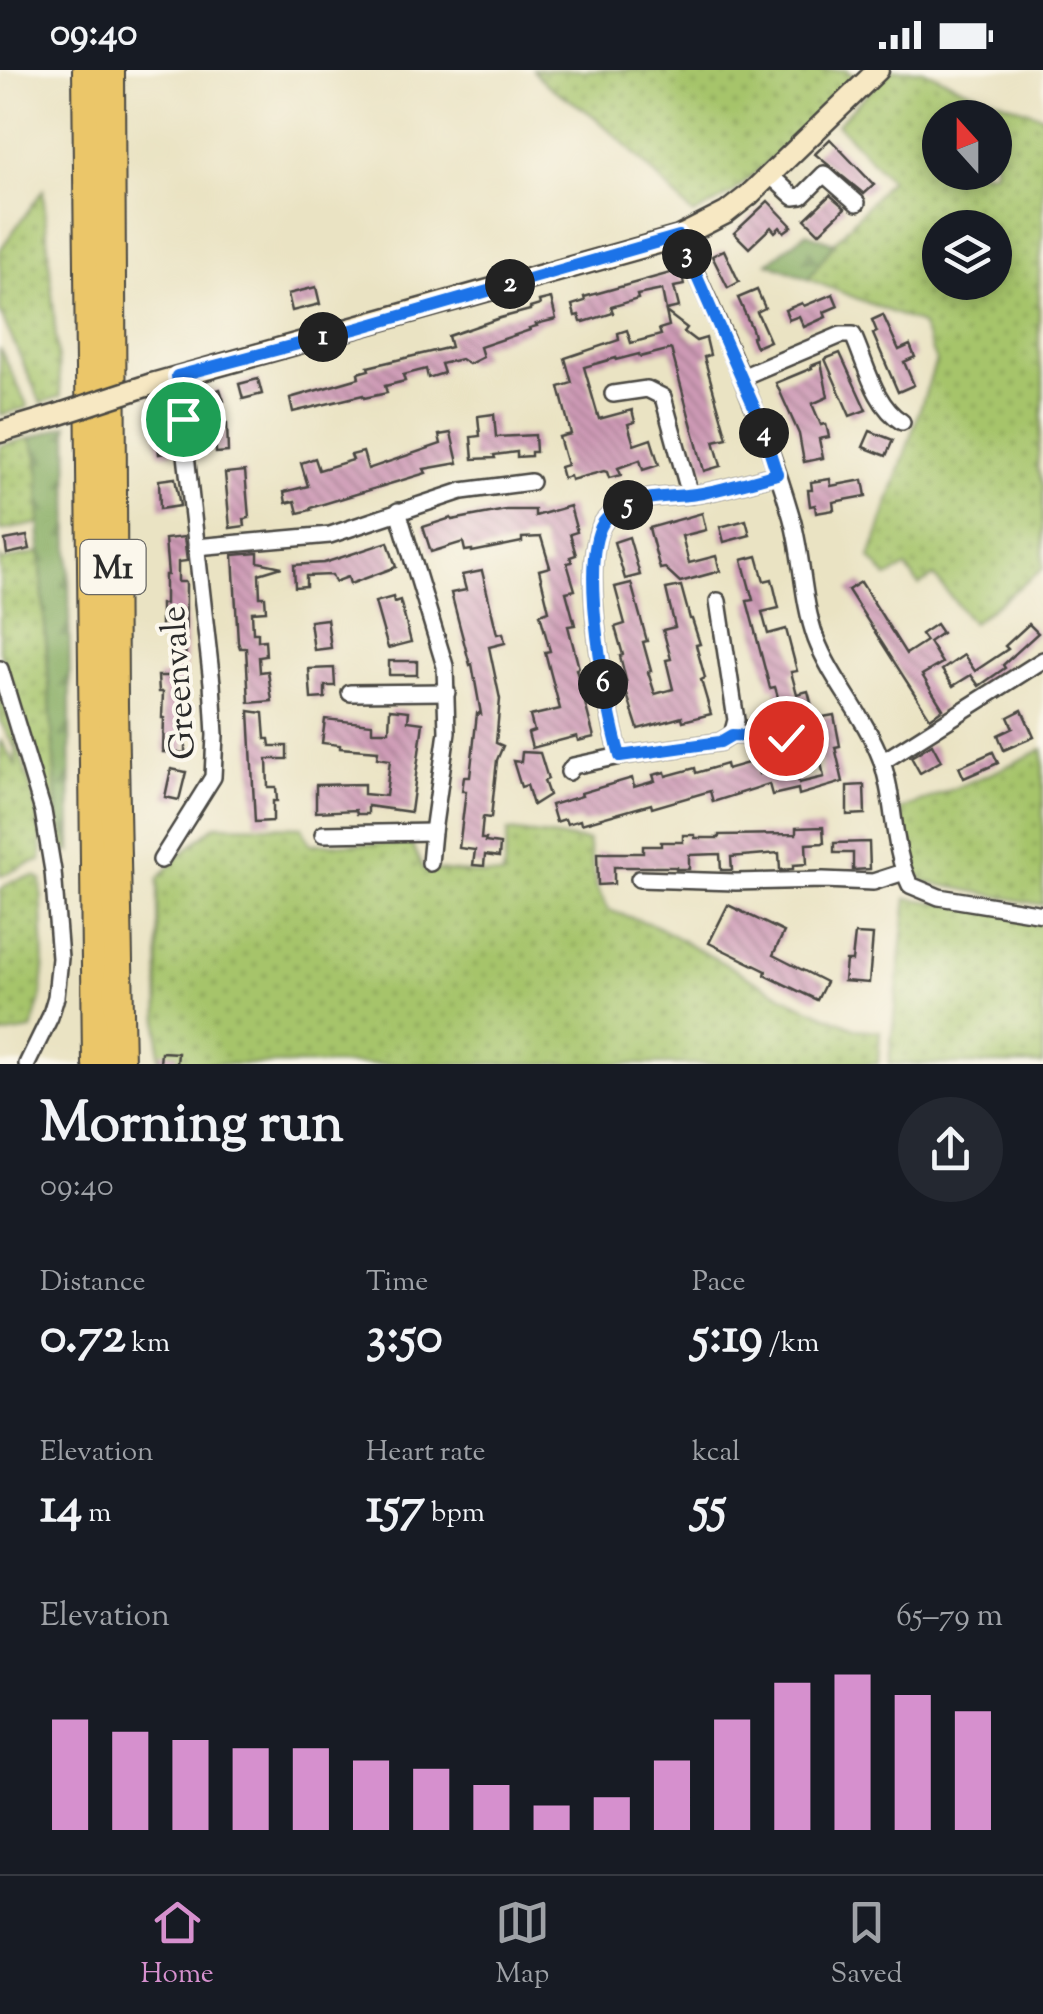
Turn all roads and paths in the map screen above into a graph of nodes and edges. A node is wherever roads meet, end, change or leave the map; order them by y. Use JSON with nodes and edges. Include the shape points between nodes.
{"nodes":[{"id":1,"x":87,"y":70,"type":"edge"},
{"id":2,"x":110,"y":70,"type":"edge"},
{"id":3,"x":878,"y":70,"type":"edge"},
{"id":4,"x":771,"y":176,"type":"junction"},
{"id":5,"x":857,"y":203,"type":"dead end"},
{"id":6,"x":679,"y":236,"type":"junction"},
{"id":7,"x":177,"y":376,"type":"junction"},
{"id":8,"x":742,"y":377,"type":"junction"},
{"id":9,"x":613,"y":394,"type":"dead end"},
{"id":10,"x":902,"y":422,"type":"dead end"},
{"id":11,"x":0,"y":432,"type":"edge"},
{"id":12,"x":777,"y":474,"type":"junction"},
{"id":13,"x":531,"y":482,"type":"dead end"},
{"id":14,"x":690,"y":494,"type":"junction"},
{"id":15,"x":398,"y":510,"type":"junction"},
{"id":16,"x":196,"y":546,"type":"junction"},
{"id":17,"x":718,"y":601,"type":"dead end"},
{"id":18,"x":1043,"y":660,"type":"edge"},
{"id":19,"x":0,"y":669,"type":"edge"},
{"id":20,"x":447,"y":692,"type":"junction"},
{"id":21,"x":350,"y":693,"type":"dead end"},
{"id":22,"x":732,"y":735,"type":"junction"},
{"id":23,"x":793,"y":748,"type":"dead end"},
{"id":24,"x":620,"y":756,"type":"junction"},
{"id":25,"x":882,"y":762,"type":"junction"},
{"id":26,"x":569,"y":772,"type":"dead end"},
{"id":27,"x":432,"y":832,"type":"junction"},
{"id":28,"x":323,"y":834,"type":"dead end"},
{"id":29,"x":161,"y":860,"type":"dead end"},
{"id":30,"x":430,"y":863,"type":"dead end"},
{"id":31,"x":904,"y":872,"type":"junction"},
{"id":32,"x":639,"y":879,"type":"dead end"},
{"id":33,"x":1043,"y":914,"type":"edge"},
{"id":34,"x":28,"y":1064,"type":"edge"},
{"id":35,"x":97,"y":1064,"type":"edge"},
{"id":36,"x":121,"y":1064,"type":"edge"}],
"edges":[{"from":1,"to":35,"type":"highway","number":"M1"},
{"from":2,"to":36,"type":"highway","number":"M1"},
{"from":3,"to":4,"type":"main road"},
{"from":4,"to":5,"type":"street","via":[[794,197],[824,174]]},
{"from":4,"to":6,"type":"main road","via":[[726,212]]},
{"from":6,"to":7,"type":"main road"},
{"from":6,"to":8,"type":"street"},
{"from":7,"to":11,"type":"main road","bridge":true},
{"from":7,"to":16,"type":"street","name":"Greenvale"},
{"from":8,"to":10,"type":"street","via":[[853,335],[880,397]]},
{"from":8,"to":12,"type":"street"},
{"from":9,"to":14,"type":"street","via":[[647,389],[664,397]]},
{"from":12,"to":14,"type":"street"},
{"from":12,"to":25,"type":"street","via":[[817,642]]},
{"from":13,"to":15,"type":"street","via":[[462,490]]},
{"from":14,"to":24,"type":"street","via":[[622,507],[604,522],[596,543],[599,664]]},
{"from":15,"to":16,"type":"street","via":[[330,536]]},
{"from":15,"to":20,"type":"street"},
{"from":16,"to":29,"type":"street","name":"Greenvale","via":[[212,682],[213,776]]},
{"from":17,"to":22,"type":"street","via":[[736,720]]},
{"from":18,"to":25,"type":"street"},
{"from":19,"to":34,"type":"street","via":[[43,811],[60,958],[50,1017]]},
{"from":20,"to":21,"type":"street"},
{"from":20,"to":27,"type":"street","via":[[446,750]]},
{"from":22,"to":23,"type":"street","via":[[786,738]]},
{"from":22,"to":24,"type":"street"},
{"from":24,"to":26,"type":"street"},
{"from":25,"to":31,"type":"street"},
{"from":27,"to":28,"type":"street"},
{"from":27,"to":30,"type":"street"},
{"from":31,"to":32,"type":"street","via":[[873,882]]},
{"from":31,"to":33,"type":"street","via":[[910,885],[939,897]]}]}
